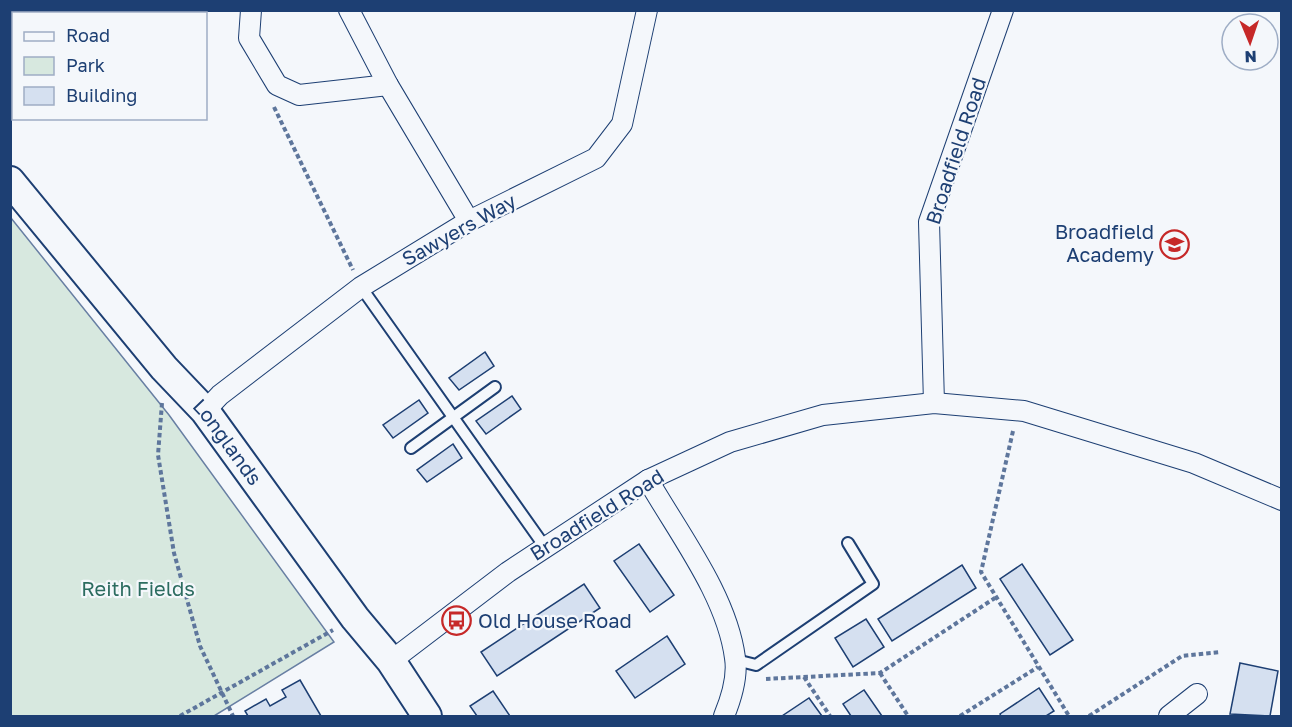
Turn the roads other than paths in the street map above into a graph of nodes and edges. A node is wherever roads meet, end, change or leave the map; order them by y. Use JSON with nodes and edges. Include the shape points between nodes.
{"nodes":[{"id":1,"x":251,"y":10,"type":"edge"},
{"id":2,"x":349,"y":10,"type":"edge"},
{"id":3,"x":647,"y":10,"type":"edge"},
{"id":4,"x":1003,"y":10,"type":"edge"},
{"id":5,"x":388,"y":85,"type":"junction"},
{"id":6,"x":10,"y":181,"type":"edge"},
{"id":7,"x":469,"y":221,"type":"junction"},
{"id":8,"x":361,"y":287,"type":"junction"},
{"id":9,"x":495,"y":387,"type":"dead end"},
{"id":10,"x":934,"y":403,"type":"junction"},
{"id":11,"x":205,"y":411,"type":"junction"},
{"id":12,"x":453,"y":417,"type":"junction"},
{"id":13,"x":411,"y":448,"type":"dead end"},
{"id":14,"x":648,"y":480,"type":"junction"},
{"id":15,"x":1281,"y":500,"type":"edge"},
{"id":16,"x":848,"y":543,"type":"dead end"},
{"id":17,"x":545,"y":547,"type":"junction"},
{"id":18,"x":736,"y":660,"type":"junction"},
{"id":19,"x":392,"y":661,"type":"junction"},
{"id":20,"x":1197,"y":694,"type":"dead end"},
{"id":21,"x":427,"y":717,"type":"edge"},
{"id":22,"x":724,"y":717,"type":"edge"},
{"id":23,"x":1169,"y":717,"type":"edge"}],
"edges":[{"from":1,"to":5,"type":"street","via":[[249,38],[277,85],[299,95]]},
{"from":2,"to":5,"type":"street"},
{"from":3,"to":7,"type":"street","name":"Sawyers Way","via":[[622,124],[596,158]]},
{"from":4,"to":10,"type":"street","name":"Broadfield Road","via":[[929,222]]},
{"from":5,"to":7,"type":"street"},
{"from":6,"to":11,"type":"street","name":"Longlands","via":[[164,368]]},
{"from":7,"to":8,"type":"street","name":"Sawyers Way"},
{"from":8,"to":11,"type":"street","name":"Sawyers Way","via":[[220,395]]},
{"from":8,"to":12,"type":"lane"},
{"from":9,"to":12,"type":"lane"},
{"from":10,"to":14,"type":"street","name":"Broadfield Road","via":[[823,416],[730,442]]},
{"from":10,"to":15,"type":"street","name":"Broadfield Road","via":[[1018,411],[1194,462]]},
{"from":11,"to":19,"type":"street","name":"Longlands","via":[[355,618]]},
{"from":12,"to":13,"type":"lane"},
{"from":12,"to":17,"type":"lane"},
{"from":14,"to":17,"type":"street","name":"Broadfield Road"},
{"from":14,"to":18,"type":"street","via":[[722,608]]},
{"from":16,"to":18,"type":"lane","via":[[873,584],[756,665]]},
{"from":17,"to":19,"type":"street","name":"Broadfield Road"},
{"from":18,"to":22,"type":"street"},
{"from":19,"to":21,"type":"street","name":"Longlands"},
{"from":20,"to":23,"type":"street"}]}
